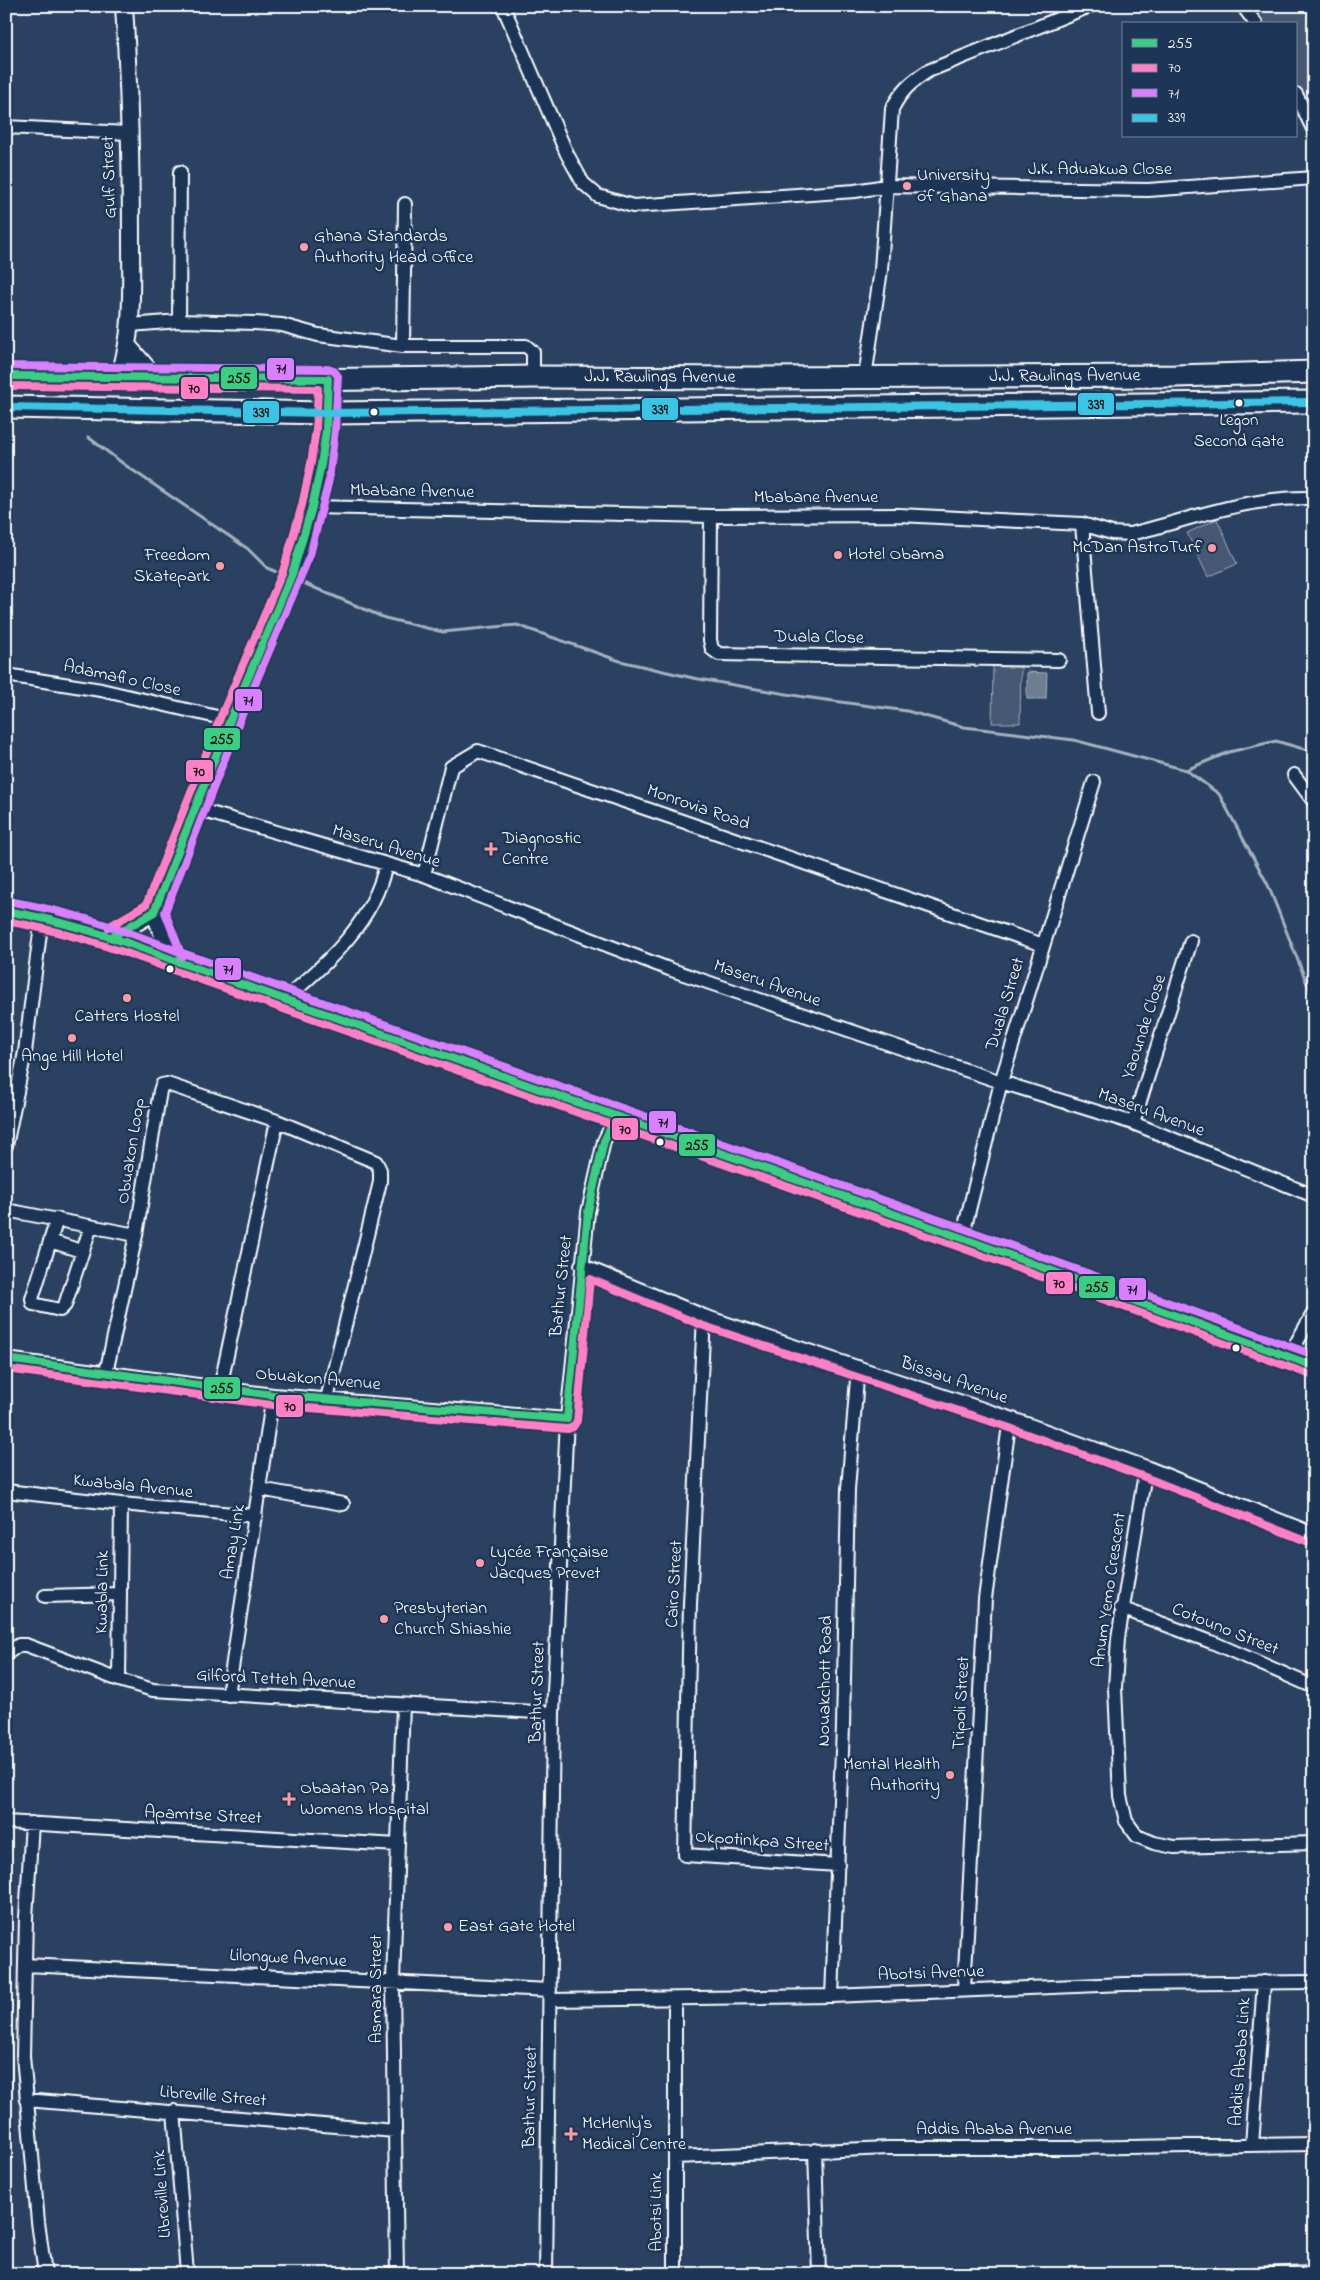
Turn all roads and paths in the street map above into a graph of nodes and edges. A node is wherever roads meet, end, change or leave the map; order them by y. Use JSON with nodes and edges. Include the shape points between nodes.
{"nodes":[{"id":1,"x":124,"y":6,"type":"edge"},
{"id":2,"x":503,"y":6,"type":"edge"},
{"id":3,"x":1090,"y":6,"type":"edge"},
{"id":4,"x":1242,"y":6,"type":"edge"},
{"id":5,"x":1254,"y":22,"type":"edge"},
{"id":6,"x":1298,"y":98,"type":"edge"},
{"id":7,"x":6,"y":127,"type":"edge"},
{"id":8,"x":1314,"y":131,"type":"edge"},
{"id":9,"x":128,"y":133,"type":"junction"},
{"id":10,"x":180,"y":172,"type":"dead end"},
{"id":11,"x":1314,"y":178,"type":"edge"},
{"id":12,"x":886,"y":186,"type":"junction"},
{"id":13,"x":405,"y":204,"type":"dead end"},
{"id":14,"x":179,"y":321,"type":"junction"},
{"id":15,"x":131,"y":325,"type":"junction"},
{"id":16,"x":128,"y":346,"type":"junction"},
{"id":17,"x":404,"y":346,"type":"junction"},
{"id":18,"x":1314,"y":372,"type":"edge"},
{"id":19,"x":6,"y":376,"type":"edge"},
{"id":20,"x":155,"y":376,"type":"junction"},
{"id":21,"x":533,"y":376,"type":"junction"},
{"id":22,"x":119,"y":377,"type":"junction"},
{"id":23,"x":865,"y":377,"type":"junction"},
{"id":24,"x":328,"y":379,"type":"junction"},
{"id":25,"x":1314,"y":402,"type":"edge"},
{"id":26,"x":6,"y":407,"type":"edge"},
{"id":27,"x":327,"y":413,"type":"junction"},
{"id":28,"x":1314,"y":498,"type":"edge"},
{"id":29,"x":312,"y":507,"type":"junction"},
{"id":30,"x":711,"y":516,"type":"junction"},
{"id":31,"x":1082,"y":524,"type":"junction"},
{"id":32,"x":1059,"y":660,"type":"dead end"},
{"id":33,"x":6,"y":675,"type":"edge"},
{"id":34,"x":1098,"y":714,"type":"dead end"},
{"id":35,"x":230,"y":720,"type":"junction"},
{"id":36,"x":1294,"y":775,"type":"dead end"},
{"id":37,"x":1094,"y":782,"type":"dead end"},
{"id":38,"x":1314,"y":802,"type":"edge"},
{"id":39,"x":207,"y":812,"type":"dead end"},
{"id":40,"x":386,"y":864,"type":"junction"},
{"id":41,"x":424,"y":875,"type":"junction"},
{"id":42,"x":6,"y":911,"type":"edge"},
{"id":43,"x":154,"y":912,"type":"junction"},
{"id":44,"x":42,"y":918,"type":"junction"},
{"id":45,"x":113,"y":936,"type":"junction"},
{"id":46,"x":1191,"y":941,"type":"dead end"},
{"id":47,"x":1043,"y":945,"type":"junction"},
{"id":48,"x":173,"y":960,"type":"junction"},
{"id":49,"x":285,"y":999,"type":"junction"},
{"id":50,"x":1001,"y":1082,"type":"junction"},
{"id":51,"x":616,"y":1116,"type":"junction"},
{"id":52,"x":277,"y":1121,"type":"junction"},
{"id":53,"x":1133,"y":1123,"type":"junction"},
{"id":54,"x":6,"y":1146,"type":"edge"},
{"id":55,"x":1314,"y":1196,"type":"edge"},
{"id":56,"x":6,"y":1210,"type":"edge"},
{"id":57,"x":56,"y":1219,"type":"junction"},
{"id":58,"x":91,"y":1226,"type":"junction"},
{"id":59,"x":136,"y":1234,"type":"junction"},
{"id":60,"x":962,"y":1238,"type":"junction"},
{"id":61,"x":50,"y":1241,"type":"junction"},
{"id":62,"x":81,"y":1252,"type":"junction"},
{"id":63,"x":581,"y":1265,"type":"junction"},
{"id":64,"x":1314,"y":1312,"type":"edge"},
{"id":65,"x":704,"y":1316,"type":"junction"},
{"id":66,"x":1289,"y":1356,"type":"junction"},
{"id":67,"x":6,"y":1358,"type":"edge"},
{"id":68,"x":1314,"y":1366,"type":"edge"},
{"id":69,"x":858,"y":1367,"type":"junction"},
{"id":70,"x":106,"y":1373,"type":"junction"},
{"id":71,"x":220,"y":1388,"type":"junction"},
{"id":72,"x":273,"y":1395,"type":"junction"},
{"id":73,"x":328,"y":1399,"type":"junction"},
{"id":74,"x":1010,"y":1418,"type":"junction"},
{"id":75,"x":567,"y":1419,"type":"junction"},
{"id":76,"x":1146,"y":1467,"type":"junction"},
{"id":77,"x":260,"y":1489,"type":"junction"},
{"id":78,"x":6,"y":1491,"type":"edge"},
{"id":79,"x":122,"y":1504,"type":"junction"},
{"id":80,"x":343,"y":1504,"type":"dead end"},
{"id":81,"x":256,"y":1516,"type":"junction"},
{"id":82,"x":1312,"y":1530,"type":"edge"},
{"id":83,"x":120,"y":1594,"type":"junction"},
{"id":84,"x":45,"y":1596,"type":"dead end"},
{"id":85,"x":1121,"y":1608,"type":"junction"},
{"id":86,"x":6,"y":1654,"type":"edge"},
{"id":87,"x":119,"y":1680,"type":"junction"},
{"id":88,"x":1314,"y":1687,"type":"edge"},
{"id":89,"x":228,"y":1694,"type":"junction"},
{"id":90,"x":403,"y":1705,"type":"junction"},
{"id":91,"x":554,"y":1713,"type":"junction"},
{"id":92,"x":6,"y":1822,"type":"edge"},
{"id":93,"x":32,"y":1823,"type":"junction"},
{"id":94,"x":1314,"y":1843,"type":"edge"},
{"id":95,"x":398,"y":1844,"type":"junction"},
{"id":96,"x":685,"y":1855,"type":"joint"},
{"id":97,"x":838,"y":1865,"type":"junction"},
{"id":98,"x":25,"y":1965,"type":"junction"},
{"id":99,"x":393,"y":1981,"type":"junction"},
{"id":100,"x":1264,"y":1982,"type":"junction"},
{"id":101,"x":1314,"y":1982,"type":"edge"},
{"id":102,"x":964,"y":1990,"type":"junction"},
{"id":103,"x":550,"y":1995,"type":"junction"},
{"id":104,"x":832,"y":1996,"type":"junction"},
{"id":105,"x":675,"y":1999,"type":"junction"},
{"id":106,"x":26,"y":2100,"type":"junction"},
{"id":107,"x":174,"y":2111,"type":"junction"},
{"id":108,"x":395,"y":2131,"type":"junction"},
{"id":109,"x":1252,"y":2144,"type":"junction"},
{"id":110,"x":1314,"y":2144,"type":"edge"},
{"id":111,"x":814,"y":2150,"type":"junction"},
{"id":112,"x":675,"y":2157,"type":"junction"},
{"id":113,"x":1314,"y":2272,"type":"edge"},
{"id":114,"x":45,"y":2274,"type":"edge"},
{"id":115,"x":187,"y":2274,"type":"edge"},
{"id":116,"x":397,"y":2274,"type":"edge"},
{"id":117,"x":546,"y":2274,"type":"edge"},
{"id":118,"x":675,"y":2274,"type":"edge"},
{"id":119,"x":819,"y":2274,"type":"edge"},
{"id":120,"x":1254,"y":2274,"type":"edge"}],
"edges":[{"from":1,"to":9,"type":"street","name":"Gulf Street"},
{"from":2,"to":12,"type":"street","name":"J.K. Aduakwa Close","via":[[567,154],[583,183],[598,196],[633,206],[845,192]]},
{"from":3,"to":12,"type":"street","via":[[928,72],[909,83],[892,109]]},
{"from":4,"to":5,"type":"street"},
{"from":6,"to":8,"type":"street"},
{"from":7,"to":9,"type":"street"},
{"from":9,"to":15,"type":"street","name":"Gulf Street"},
{"from":10,"to":14,"type":"street"},
{"from":11,"to":12,"type":"street","name":"J.K. Aduakwa Close","via":[[1148,190]]},
{"from":12,"to":23,"type":"street","via":[[881,270]]},
{"from":13,"to":17,"type":"street"},
{"from":14,"to":15,"type":"street"},
{"from":14,"to":17,"type":"street","via":[[282,325],[318,335]]},
{"from":15,"to":16,"type":"street","name":"Gulf Street"},
{"from":16,"to":20,"type":"street"},
{"from":16,"to":22,"type":"street","name":"Gulf Street"},
{"from":17,"to":21,"type":"street","via":[[526,346],[533,352]]},
{"from":18,"to":23,"type":"highway","name":"J.J. Rawlings Avenue"},
{"from":19,"to":22,"type":"highway","name":"J.J. Rawlings Avenue"},
{"from":20,"to":22,"type":"highway","name":"J.J. Rawlings Avenue"},
{"from":20,"to":24,"type":"highway","name":"J.J. Rawlings Avenue"},
{"from":21,"to":23,"type":"highway","name":"J.J. Rawlings Avenue"},
{"from":21,"to":24,"type":"highway","name":"J.J. Rawlings Avenue"},
{"from":24,"to":27,"type":"street"},
{"from":25,"to":27,"type":"highway","name":"J.J. Rawlings Avenue"},
{"from":26,"to":27,"type":"highway","name":"J.J. Rawlings Avenue"},
{"from":27,"to":29,"type":"street","via":[[322,465]]},
{"from":28,"to":31,"type":"street","name":"Mbabane Avenue","via":[[1265,499],[1130,534],[1112,534]]},
{"from":29,"to":30,"type":"street","name":"Mbabane Avenue"},
{"from":29,"to":35,"type":"street","via":[[292,574]]},
{"from":30,"to":31,"type":"street","name":"Mbabane Avenue","via":[[898,515]]},
{"from":30,"to":32,"type":"street","name":"Duala Close","via":[[710,640],[712,649],[719,654]]},
{"from":31,"to":34,"type":"street"},
{"from":33,"to":35,"type":"street","name":"Adamafio Close","via":[[101,690]]},
{"from":35,"to":43,"type":"street"},
{"from":36,"to":38,"type":"street"},
{"from":37,"to":47,"type":"street","name":"Duala Street"},
{"from":39,"to":40,"type":"street","name":"Maseru Avenue"},
{"from":40,"to":41,"type":"street","name":"Maseru Avenue"},
{"from":40,"to":49,"type":"street","via":[[369,908],[350,937]]},
{"from":41,"to":47,"type":"street","name":"Monrovia Road","via":[[451,767],[478,751]]},
{"from":41,"to":50,"type":"street","name":"Maseru Avenue","via":[[669,969]]},
{"from":42,"to":44,"type":"street"},
{"from":43,"to":45,"type":"street"},
{"from":43,"to":48,"type":"street"},
{"from":44,"to":45,"type":"street"},
{"from":44,"to":54,"type":"street","via":[[25,1052]]},
{"from":45,"to":48,"type":"street"},
{"from":46,"to":53,"type":"street","name":"Yaounde Close"},
{"from":47,"to":50,"type":"street","name":"Duala Street"},
{"from":48,"to":49,"type":"street"},
{"from":49,"to":51,"type":"street"},
{"from":50,"to":53,"type":"street","name":"Maseru Avenue"},
{"from":50,"to":60,"type":"street","name":"Duala Street"},
{"from":51,"to":60,"type":"street"},
{"from":51,"to":63,"type":"street","name":"Bathur Street","via":[[604,1141],[588,1212]]},
{"from":52,"to":59,"type":"street","name":"Obuakon Loop","via":[[162,1085]]},
{"from":52,"to":71,"type":"street"},
{"from":52,"to":73,"type":"street","via":[[376,1162],[380,1170],[380,1182]]},
{"from":53,"to":55,"type":"street","name":"Maseru Avenue"},
{"from":56,"to":57,"type":"street"},
{"from":57,"to":58,"type":"street"},
{"from":57,"to":61,"type":"street"},
{"from":58,"to":59,"type":"street"},
{"from":58,"to":62,"type":"street"},
{"from":59,"to":70,"type":"street","name":"Obuakon Loop"},
{"from":60,"to":66,"type":"street"},
{"from":61,"to":62,"type":"street"},
{"from":61,"to":62,"type":"street","via":[[33,1304],[60,1310],[65,1305]]},
{"from":63,"to":65,"type":"street","name":"Bissau Avenue"},
{"from":63,"to":75,"type":"street","name":"Bathur Street"},
{"from":64,"to":66,"type":"street"},
{"from":65,"to":69,"type":"street","name":"Bissau Avenue"},
{"from":65,"to":96,"type":"street","name":"Cairo Street","via":[[690,1604]]},
{"from":66,"to":68,"type":"street"},
{"from":67,"to":70,"type":"street","name":"Obuakon Avenue"},
{"from":69,"to":74,"type":"street","name":"Bissau Avenue"},
{"from":69,"to":97,"type":"street","name":"Nouakchott Road","via":[[848,1489]]},
{"from":70,"to":71,"type":"street","name":"Obuakon Avenue"},
{"from":71,"to":72,"type":"street","name":"Obuakon Avenue"},
{"from":72,"to":73,"type":"street","name":"Obuakon Avenue"},
{"from":72,"to":77,"type":"street","name":"Amay Link"},
{"from":73,"to":75,"type":"street","name":"Obuakon Avenue"},
{"from":74,"to":76,"type":"street","name":"Bissau Avenue"},
{"from":74,"to":102,"type":"street","name":"Tripoli Street","via":[[985,1599]]},
{"from":75,"to":91,"type":"street","name":"Bathur Street"},
{"from":76,"to":82,"type":"street","name":"Bissau Avenue"},
{"from":76,"to":85,"type":"street","name":"Anum Yemo Crescent"},
{"from":77,"to":80,"type":"street"},
{"from":77,"to":81,"type":"street","name":"Amay Link"},
{"from":78,"to":79,"type":"street","name":"Kwabala Avenue"},
{"from":79,"to":81,"type":"street","name":"Kwabala Avenue"},
{"from":79,"to":83,"type":"street","name":"Kwabla Link"},
{"from":81,"to":89,"type":"street","name":"Amay Link"},
{"from":83,"to":84,"type":"street"},
{"from":83,"to":87,"type":"street","name":"Kwabla Link"},
{"from":85,"to":88,"type":"street","name":"Cotouno Street","via":[[1214,1643]]},
{"from":85,"to":94,"type":"street","name":"Anum Yemo Crescent","via":[[1115,1688],[1120,1796],[1126,1821],[1137,1836],[1174,1847]]},
{"from":86,"to":87,"type":"street","name":"Gilford Tetteh Avenue","via":[[19,1645],[26,1645]]},
{"from":87,"to":89,"type":"street","name":"Gilford Tetteh Avenue","via":[[152,1690]]},
{"from":89,"to":90,"type":"street","name":"Gilford Tetteh Avenue"},
{"from":90,"to":91,"type":"street","name":"Gilford Tetteh Avenue"},
{"from":90,"to":95,"type":"street","name":"Asmara Street"},
{"from":91,"to":103,"type":"street","name":"Bathur Street"},
{"from":92,"to":93,"type":"street","name":"Apamtse Street"},
{"from":93,"to":95,"type":"street","name":"Apamtse Street"},
{"from":93,"to":98,"type":"street"},
{"from":95,"to":99,"type":"street","name":"Asmara Street"},
{"from":96,"to":97,"type":"street","name":"Okpotinkpa Street"},
{"from":97,"to":104,"type":"street","name":"Nouakchott Road"},
{"from":98,"to":99,"type":"street","name":"Lilongwe Avenue"},
{"from":98,"to":106,"type":"street","via":[[23,2056]]},
{"from":99,"to":103,"type":"street","name":"Lilongwe Avenue"},
{"from":99,"to":108,"type":"street","name":"Asmara Street"},
{"from":100,"to":101,"type":"street","name":"Abotsi Avenue"},
{"from":100,"to":102,"type":"street","name":"Abotsi Avenue"},
{"from":100,"to":109,"type":"street","name":"Addis Ababa Link"},
{"from":102,"to":104,"type":"street","name":"Abotsi Avenue"},
{"from":103,"to":105,"type":"street","name":"Abotsi Avenue"},
{"from":103,"to":117,"type":"street","name":"Bathur Street"},
{"from":104,"to":105,"type":"street","name":"Abotsi Avenue"},
{"from":105,"to":112,"type":"street","name":"Abotsi Link"},
{"from":106,"to":107,"type":"street","name":"Libreville Street"},
{"from":106,"to":114,"type":"street"},
{"from":107,"to":108,"type":"street","name":"Libreville Street"},
{"from":107,"to":115,"type":"street","name":"Libreville Link"},
{"from":108,"to":116,"type":"street","name":"Asmara Street"},
{"from":109,"to":110,"type":"street","name":"Addis Ababa Avenue"},
{"from":109,"to":111,"type":"street","name":"Addis Ababa Avenue"},
{"from":111,"to":112,"type":"street","name":"Addis Ababa Avenue"},
{"from":111,"to":119,"type":"street"},
{"from":112,"to":118,"type":"street","name":"Abotsi Link"},
{"from":113,"to":120,"type":"street"}]}
